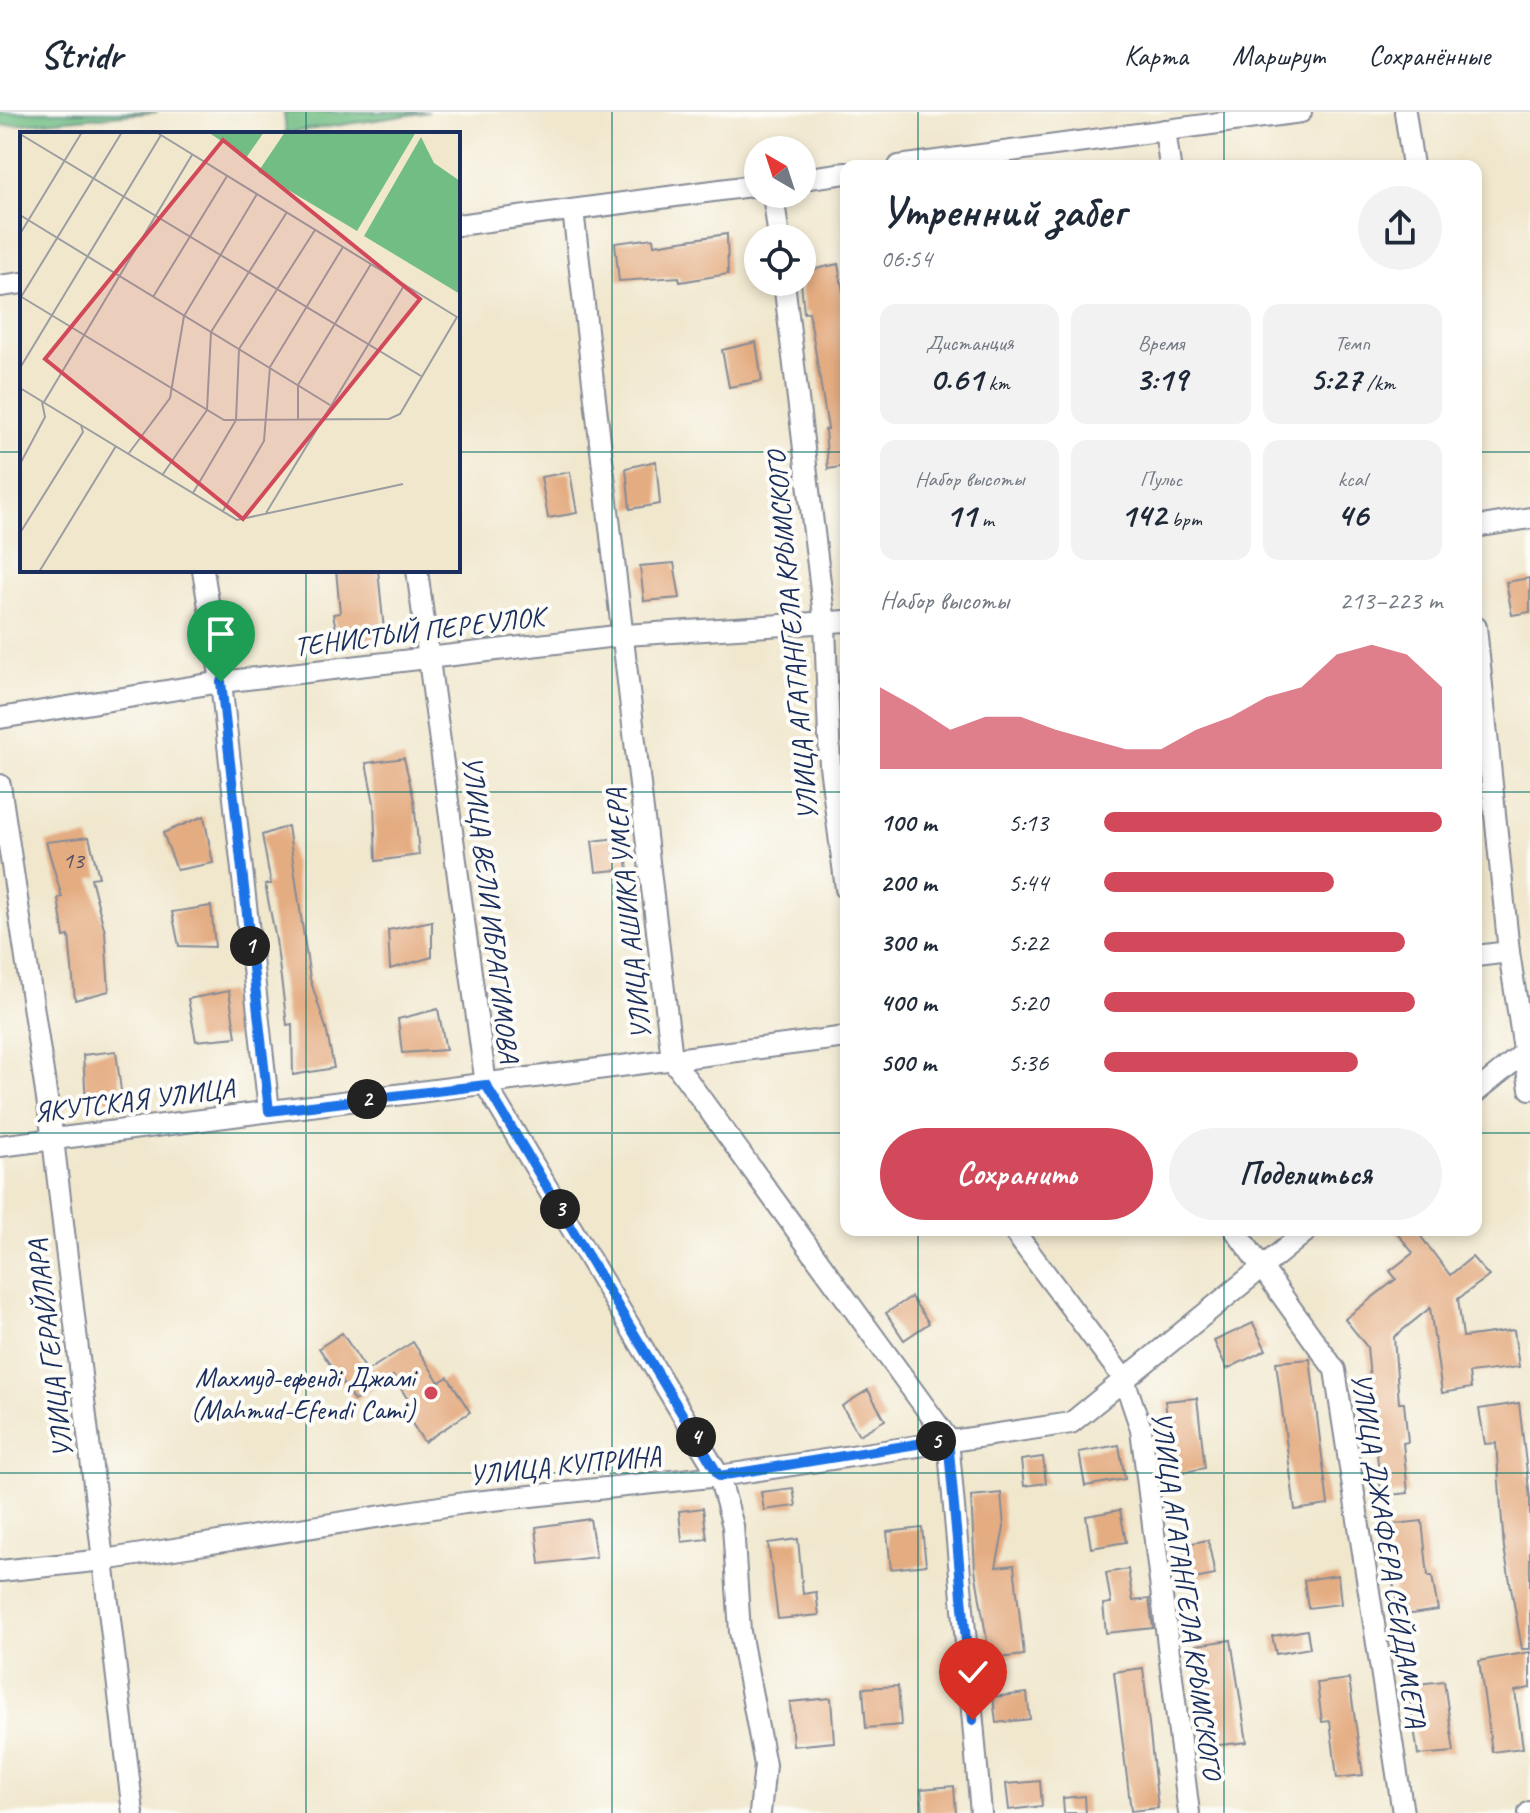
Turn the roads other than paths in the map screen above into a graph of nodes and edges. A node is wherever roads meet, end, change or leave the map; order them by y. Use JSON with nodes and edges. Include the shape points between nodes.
{"nodes":[{"id":1,"x":1301,"y":112,"type":"edge"},
{"id":2,"x":1405,"y":112,"type":"edge"},
{"id":3,"x":1165,"y":130,"type":"junction"},
{"id":4,"x":978,"y":160,"type":"edge"},
{"id":5,"x":1169,"y":160,"type":"edge"},
{"id":6,"x":1412,"y":160,"type":"edge"},
{"id":7,"x":840,"y":174,"type":"edge"},
{"id":8,"x":816,"y":177,"type":"edge"},
{"id":9,"x":744,"y":187,"type":"edge"},
{"id":10,"x":573,"y":210,"type":"junction"},
{"id":11,"x":460,"y":225,"type":"edge"},
{"id":12,"x":20,"y":283,"type":"edge"},
{"id":13,"x":0,"y":286,"type":"edge"},
{"id":14,"x":786,"y":296,"type":"edge"},
{"id":15,"x":1530,"y":518,"type":"edge"},
{"id":16,"x":1482,"y":526,"type":"edge"},
{"id":17,"x":203,"y":572,"type":"edge"},
{"id":18,"x":417,"y":572,"type":"edge"},
{"id":19,"x":840,"y":622,"type":"edge"},
{"id":20,"x":825,"y":624,"type":"junction"},
{"id":21,"x":625,"y":635,"type":"junction"},
{"id":22,"x":430,"y":658,"type":"junction"},
{"id":23,"x":221,"y":682,"type":"junction"},
{"id":24,"x":1482,"y":686,"type":"edge"},
{"id":25,"x":0,"y":718,"type":"edge"},
{"id":26,"x":0,"y":785,"type":"edge"},
{"id":27,"x":840,"y":843,"type":"edge"},
{"id":28,"x":1509,"y":952,"type":"junction"},
{"id":29,"x":1482,"y":955,"type":"edge"},
{"id":30,"x":840,"y":1038,"type":"edge"},
{"id":31,"x":1527,"y":1051,"type":"edge"},
{"id":32,"x":672,"y":1059,"type":"junction"},
{"id":33,"x":486,"y":1085,"type":"junction"},
{"id":34,"x":1482,"y":1087,"type":"edge"},
{"id":35,"x":1530,"y":1089,"type":"edge"},
{"id":36,"x":269,"y":1111,"type":"junction"},
{"id":37,"x":53,"y":1139,"type":"junction"},
{"id":38,"x":0,"y":1146,"type":"edge"},
{"id":39,"x":1017,"y":1236,"type":"edge"},
{"id":40,"x":1240,"y":1236,"type":"edge"},
{"id":41,"x":1301,"y":1236,"type":"edge"},
{"id":42,"x":1263,"y":1267,"type":"junction"},
{"id":43,"x":1124,"y":1379,"type":"junction"},
{"id":44,"x":948,"y":1439,"type":"junction"},
{"id":45,"x":719,"y":1476,"type":"junction"},
{"id":46,"x":104,"y":1560,"type":"junction"},
{"id":47,"x":0,"y":1571,"type":"edge"},
{"id":48,"x":133,"y":1813,"type":"edge"},
{"id":49,"x":760,"y":1813,"type":"edge"},
{"id":50,"x":981,"y":1813,"type":"edge"},
{"id":51,"x":1189,"y":1813,"type":"edge"},
{"id":52,"x":1403,"y":1813,"type":"edge"}],
"edges":[{"from":1,"to":3,"type":"street"},
{"from":2,"to":6,"type":"street"},
{"from":3,"to":4,"type":"street"},
{"from":3,"to":5,"type":"street"},
{"from":7,"to":8,"type":"street"},
{"from":9,"to":10,"type":"street"},
{"from":10,"to":11,"type":"street"},
{"from":10,"to":21,"type":"street","name":"УЛИЦА АШИКА УМЕРА"},
{"from":12,"to":13,"type":"street"},
{"from":14,"to":20,"type":"street","name":"УЛИЦА АГАТАНГЕЛА КРЫМСКОГО"},
{"from":15,"to":16,"type":"street"},
{"from":17,"to":23,"type":"street"},
{"from":18,"to":22,"type":"street","name":"УЛИЦА ВЕЛИ ИБРАГИМОВА"},
{"from":19,"to":20,"type":"street","name":"ТЕНИСТЫЙ ПЕРЕУЛОК"},
{"from":20,"to":21,"type":"street","name":"ТЕНИСТЫЙ ПЕРЕУЛОК"},
{"from":20,"to":27,"type":"street","name":"УЛИЦА АГАТАНГЕЛА КРЫМСКОГО","via":[[830,766]]},
{"from":21,"to":22,"type":"street","name":"ТЕНИСТЫЙ ПЕРЕУЛОК"},
{"from":21,"to":32,"type":"street","name":"УЛИЦА АШИКА УМЕРА"},
{"from":22,"to":23,"type":"street","name":"ТЕНИСТЫЙ ПЕРЕУЛОК"},
{"from":22,"to":33,"type":"street","name":"УЛИЦА ВЕЛИ ИБРАГИМОВА"},
{"from":23,"to":25,"type":"street","name":"ТЕНИСТЫЙ ПЕРЕУЛОК"},
{"from":23,"to":36,"type":"street"},
{"from":24,"to":28,"type":"street"},
{"from":26,"to":37,"type":"street","name":"УЛИЦА ГЕРАЙЛАРА"},
{"from":28,"to":29,"type":"street"},
{"from":28,"to":31,"type":"street"},
{"from":30,"to":32,"type":"street","name":"ЯКУТСКАЯ УЛИЦА"},
{"from":31,"to":34,"type":"street"},
{"from":31,"to":35,"type":"street"},
{"from":32,"to":33,"type":"street","name":"ЯКУТСКАЯ УЛИЦА"},
{"from":32,"to":44,"type":"street","name":"УЛИЦА АШИКА УМЕРА"},
{"from":33,"to":36,"type":"street","name":"ЯКУТСКАЯ УЛИЦА"},
{"from":33,"to":45,"type":"street","name":"УЛИЦА ВЕЛИ ИБРАГИМОВА"},
{"from":36,"to":37,"type":"street","name":"ЯКУТСКАЯ УЛИЦА"},
{"from":37,"to":38,"type":"street","name":"ЯКУТСКАЯ УЛИЦА"},
{"from":37,"to":46,"type":"street","name":"УЛИЦА ГЕРАЙЛАРА"},
{"from":39,"to":43,"type":"street","name":"УЛИЦА АГАТАНГЕЛА КРЫМСКОГО"},
{"from":40,"to":42,"type":"street","name":"УЛИЦА ДЖАФЕРА СЕЙДАМЕТА"},
{"from":41,"to":42,"type":"street","name":"УЛИЦА КУПРИНА"},
{"from":42,"to":43,"type":"street","name":"УЛИЦА КУПРИНА"},
{"from":42,"to":52,"type":"street","name":"УЛИЦА ДЖАФЕРА СЕЙДАМЕТА","via":[[1335,1370]]},
{"from":43,"to":44,"type":"street","name":"УЛИЦА КУПРИНА","via":[[1071,1423]]},
{"from":43,"to":51,"type":"street","name":"УЛИЦА АГАТАНГЕЛА КРЫМСКОГО","via":[[1141,1429]]},
{"from":44,"to":45,"type":"street","name":"УЛИЦА КУПРИНА"},
{"from":44,"to":50,"type":"street"},
{"from":45,"to":46,"type":"street","name":"УЛИЦА КУПРИНА","via":[[465,1503]]},
{"from":45,"to":49,"type":"street","name":"УЛИЦА ВЕЛИ ИБРАГИМОВА","via":[[733,1526],[740,1632],[765,1765]]},
{"from":46,"to":47,"type":"street","name":"УЛИЦА КУПРИНА"},
{"from":46,"to":48,"type":"street","name":"УЛИЦА ГЕРАЙЛАРА"}]}
